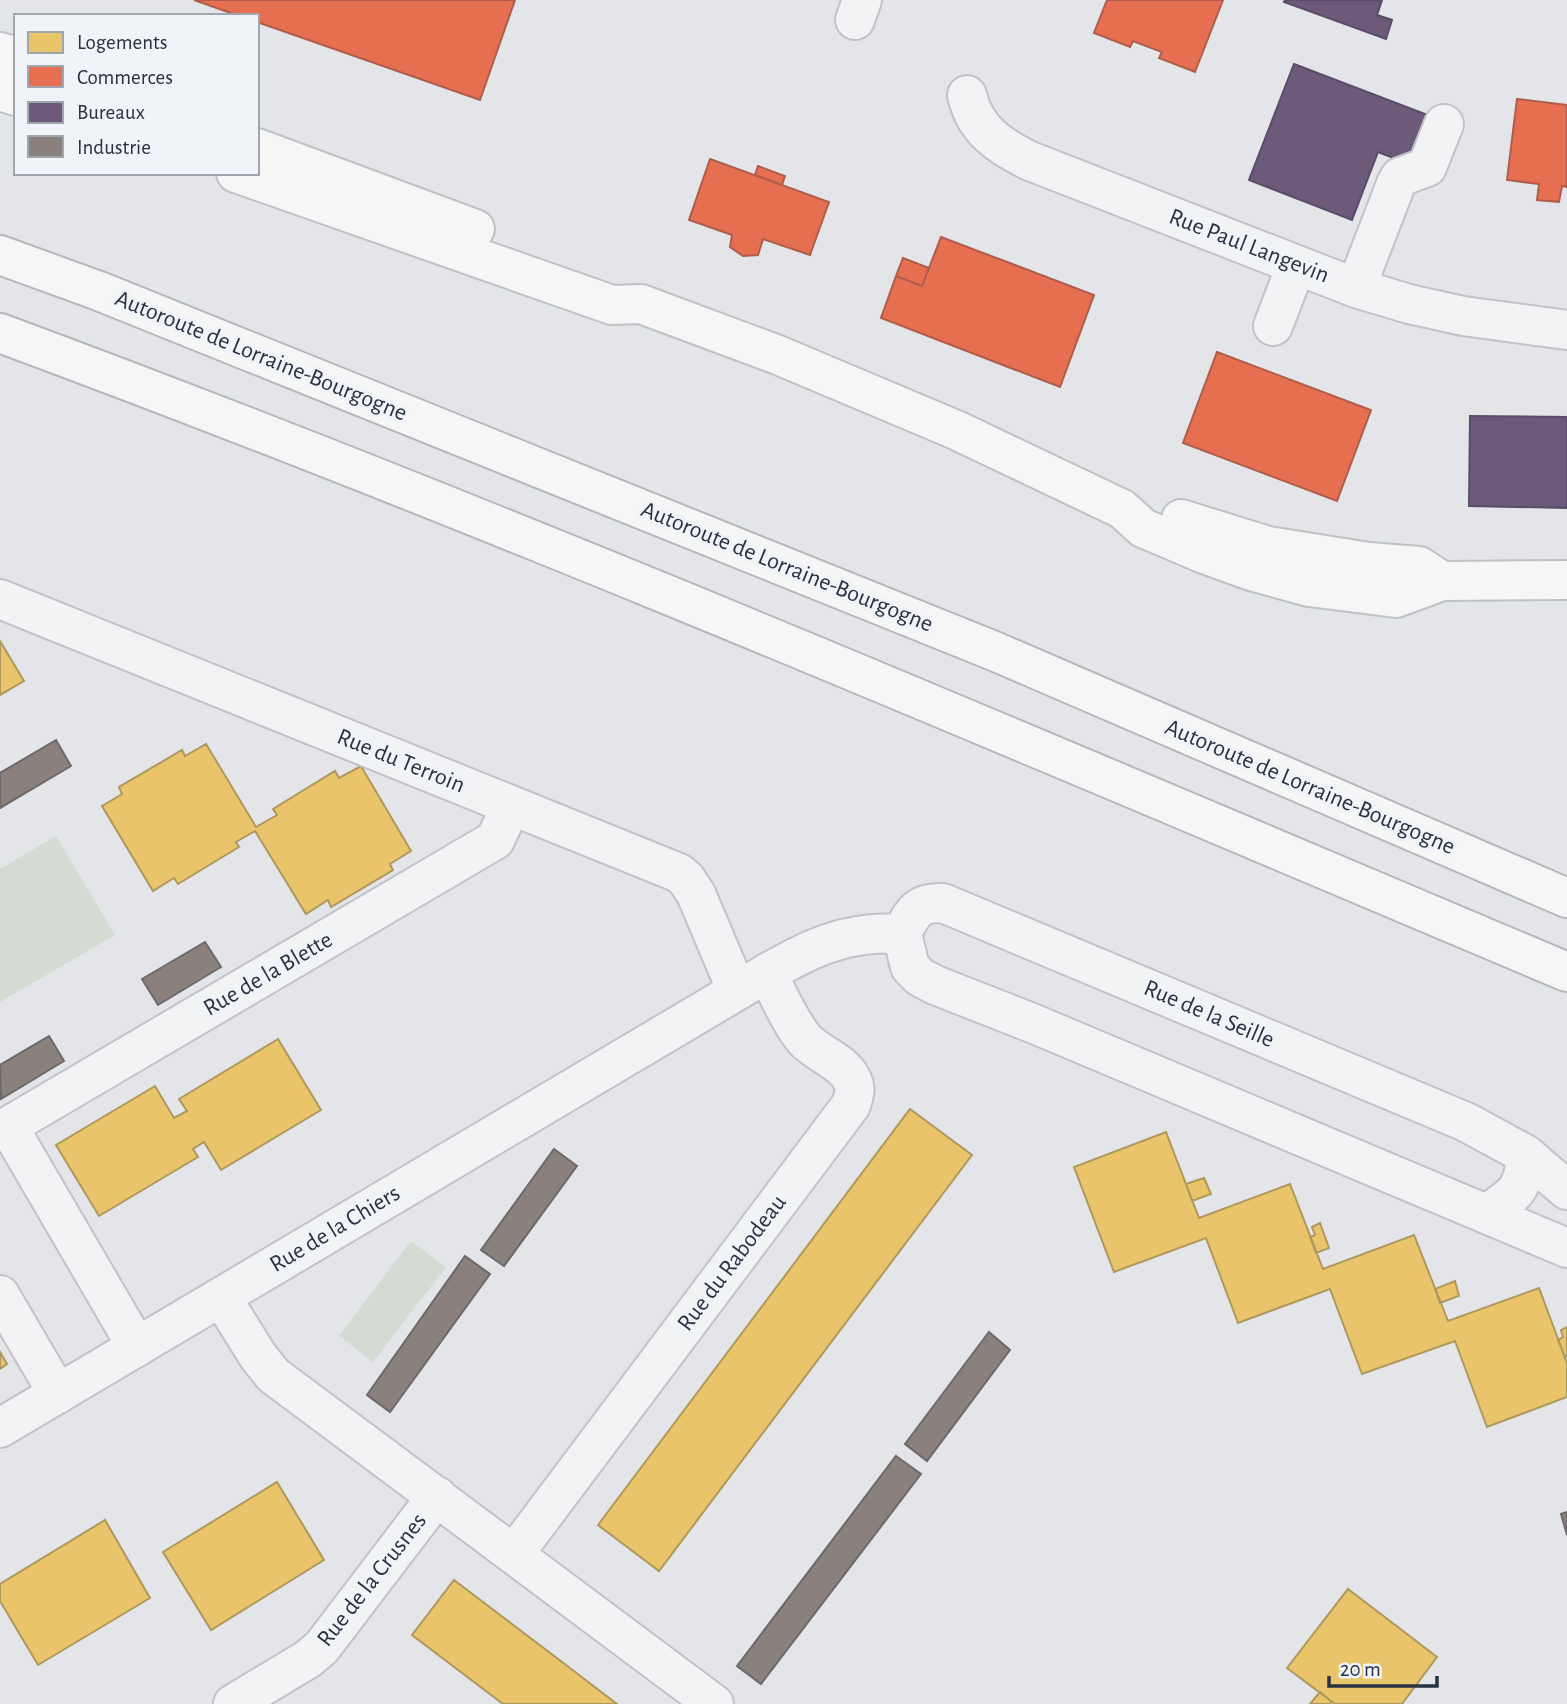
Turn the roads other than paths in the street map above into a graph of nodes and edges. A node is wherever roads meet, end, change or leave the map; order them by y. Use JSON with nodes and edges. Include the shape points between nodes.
{"nodes":[{"id":1,"x":967,"y":95,"type":"dead end"},
{"id":2,"x":1444,"y":124,"type":"dead end"},
{"id":3,"x":259,"y":149,"type":"edge"},
{"id":4,"x":242,"y":175,"type":"edge"},
{"id":5,"x":0,"y":255,"type":"edge"},
{"id":6,"x":1296,"y":266,"type":"junction"},
{"id":7,"x":1356,"y":288,"type":"junction"},
{"id":8,"x":641,"y":304,"type":"junction"},
{"id":9,"x":1273,"y":326,"type":"dead end"},
{"id":10,"x":1567,"y":330,"type":"edge"},
{"id":11,"x":0,"y":333,"type":"edge"},
{"id":12,"x":1567,"y":580,"type":"edge"},
{"id":13,"x":0,"y":599,"type":"edge"},
{"id":14,"x":511,"y":806,"type":"junction"},
{"id":15,"x":1567,"y":898,"type":"edge"},
{"id":16,"x":902,"y":933,"type":"junction"},
{"id":17,"x":1567,"y":972,"type":"edge"},
{"id":18,"x":752,"y":982,"type":"junction"},
{"id":19,"x":4,"y":1129,"type":"edge"},
{"id":20,"x":1525,"y":1154,"type":"junction"},
{"id":21,"x":1567,"y":1190,"type":"edge"},
{"id":22,"x":1486,"y":1214,"type":"junction"},
{"id":23,"x":1567,"y":1248,"type":"edge"},
{"id":24,"x":0,"y":1295,"type":"edge"},
{"id":25,"x":221,"y":1297,"type":"junction"},
{"id":26,"x":137,"y":1347,"type":"junction"},
{"id":27,"x":58,"y":1394,"type":"junction"},
{"id":28,"x":0,"y":1429,"type":"edge"},
{"id":29,"x":437,"y":1496,"type":"junction"},
{"id":30,"x":514,"y":1554,"type":"junction"},
{"id":31,"x":233,"y":1704,"type":"edge"},
{"id":32,"x":714,"y":1704,"type":"edge"}],
"edges":[{"from":1,"to":6,"type":"street","name":"Rue Paul Langevin","via":[[984,132],[1003,148]]},
{"from":2,"to":7,"type":"street","via":[[1427,167],[1400,177],[1396,184]]},
{"from":3,"to":8,"type":"main road","via":[[621,284]]},
{"from":4,"to":8,"type":"main road","via":[[612,305]]},
{"from":5,"to":15,"type":"main road","name":"Autoroute de Lorraine-Bourgogne","via":[[994,650]]},
{"from":6,"to":7,"type":"street","name":"Rue Paul Langevin"},
{"from":6,"to":9,"type":"street"},
{"from":7,"to":10,"type":"street","name":"Rue Paul Langevin","via":[[1463,316]]},
{"from":8,"to":12,"type":"main road","via":[[920,414],[1122,509],[1144,506],[1268,546],[1419,566],[1442,581]]},
{"from":11,"to":17,"type":"main road","via":[[172,397],[713,614]]},
{"from":13,"to":14,"type":"street","name":"Rue du Terroin"},
{"from":14,"to":18,"type":"street","name":"Rue du Terroin","via":[[679,873]]},
{"from":14,"to":19,"type":"street","name":"Rue de la Blette","via":[[495,841]]},
{"from":16,"to":18,"type":"street","via":[[836,941]]},
{"from":16,"to":20,"type":"street","name":"Rue de la Seille","via":[[921,906],[943,903],[1466,1122]]},
{"from":16,"to":22,"type":"street","via":[[910,967],[935,985]]},
{"from":18,"to":25,"type":"street","name":"Rue de la Chiers"},
{"from":18,"to":30,"type":"street","name":"Rue du Rabodeau","via":[[806,1041],[847,1072],[855,1091],[850,1105]]},
{"from":19,"to":26,"type":"street","name":"Rue de la Blette"},
{"from":20,"to":21,"type":"street","name":"Rue de la Seille"},
{"from":20,"to":22,"type":"street","via":[[1517,1192]]},
{"from":22,"to":23,"type":"street"},
{"from":24,"to":27,"type":"street"},
{"from":25,"to":26,"type":"street","name":"Rue de la Chiers"},
{"from":25,"to":29,"type":"street","via":[[273,1375]]},
{"from":26,"to":27,"type":"street","name":"Rue de la Chiers"},
{"from":27,"to":28,"type":"street","name":"Rue de la Chiers"},
{"from":29,"to":30,"type":"street"},
{"from":29,"to":31,"type":"street","name":"Rue de la Crusnes","via":[[322,1647]]},
{"from":30,"to":32,"type":"street"}]}
